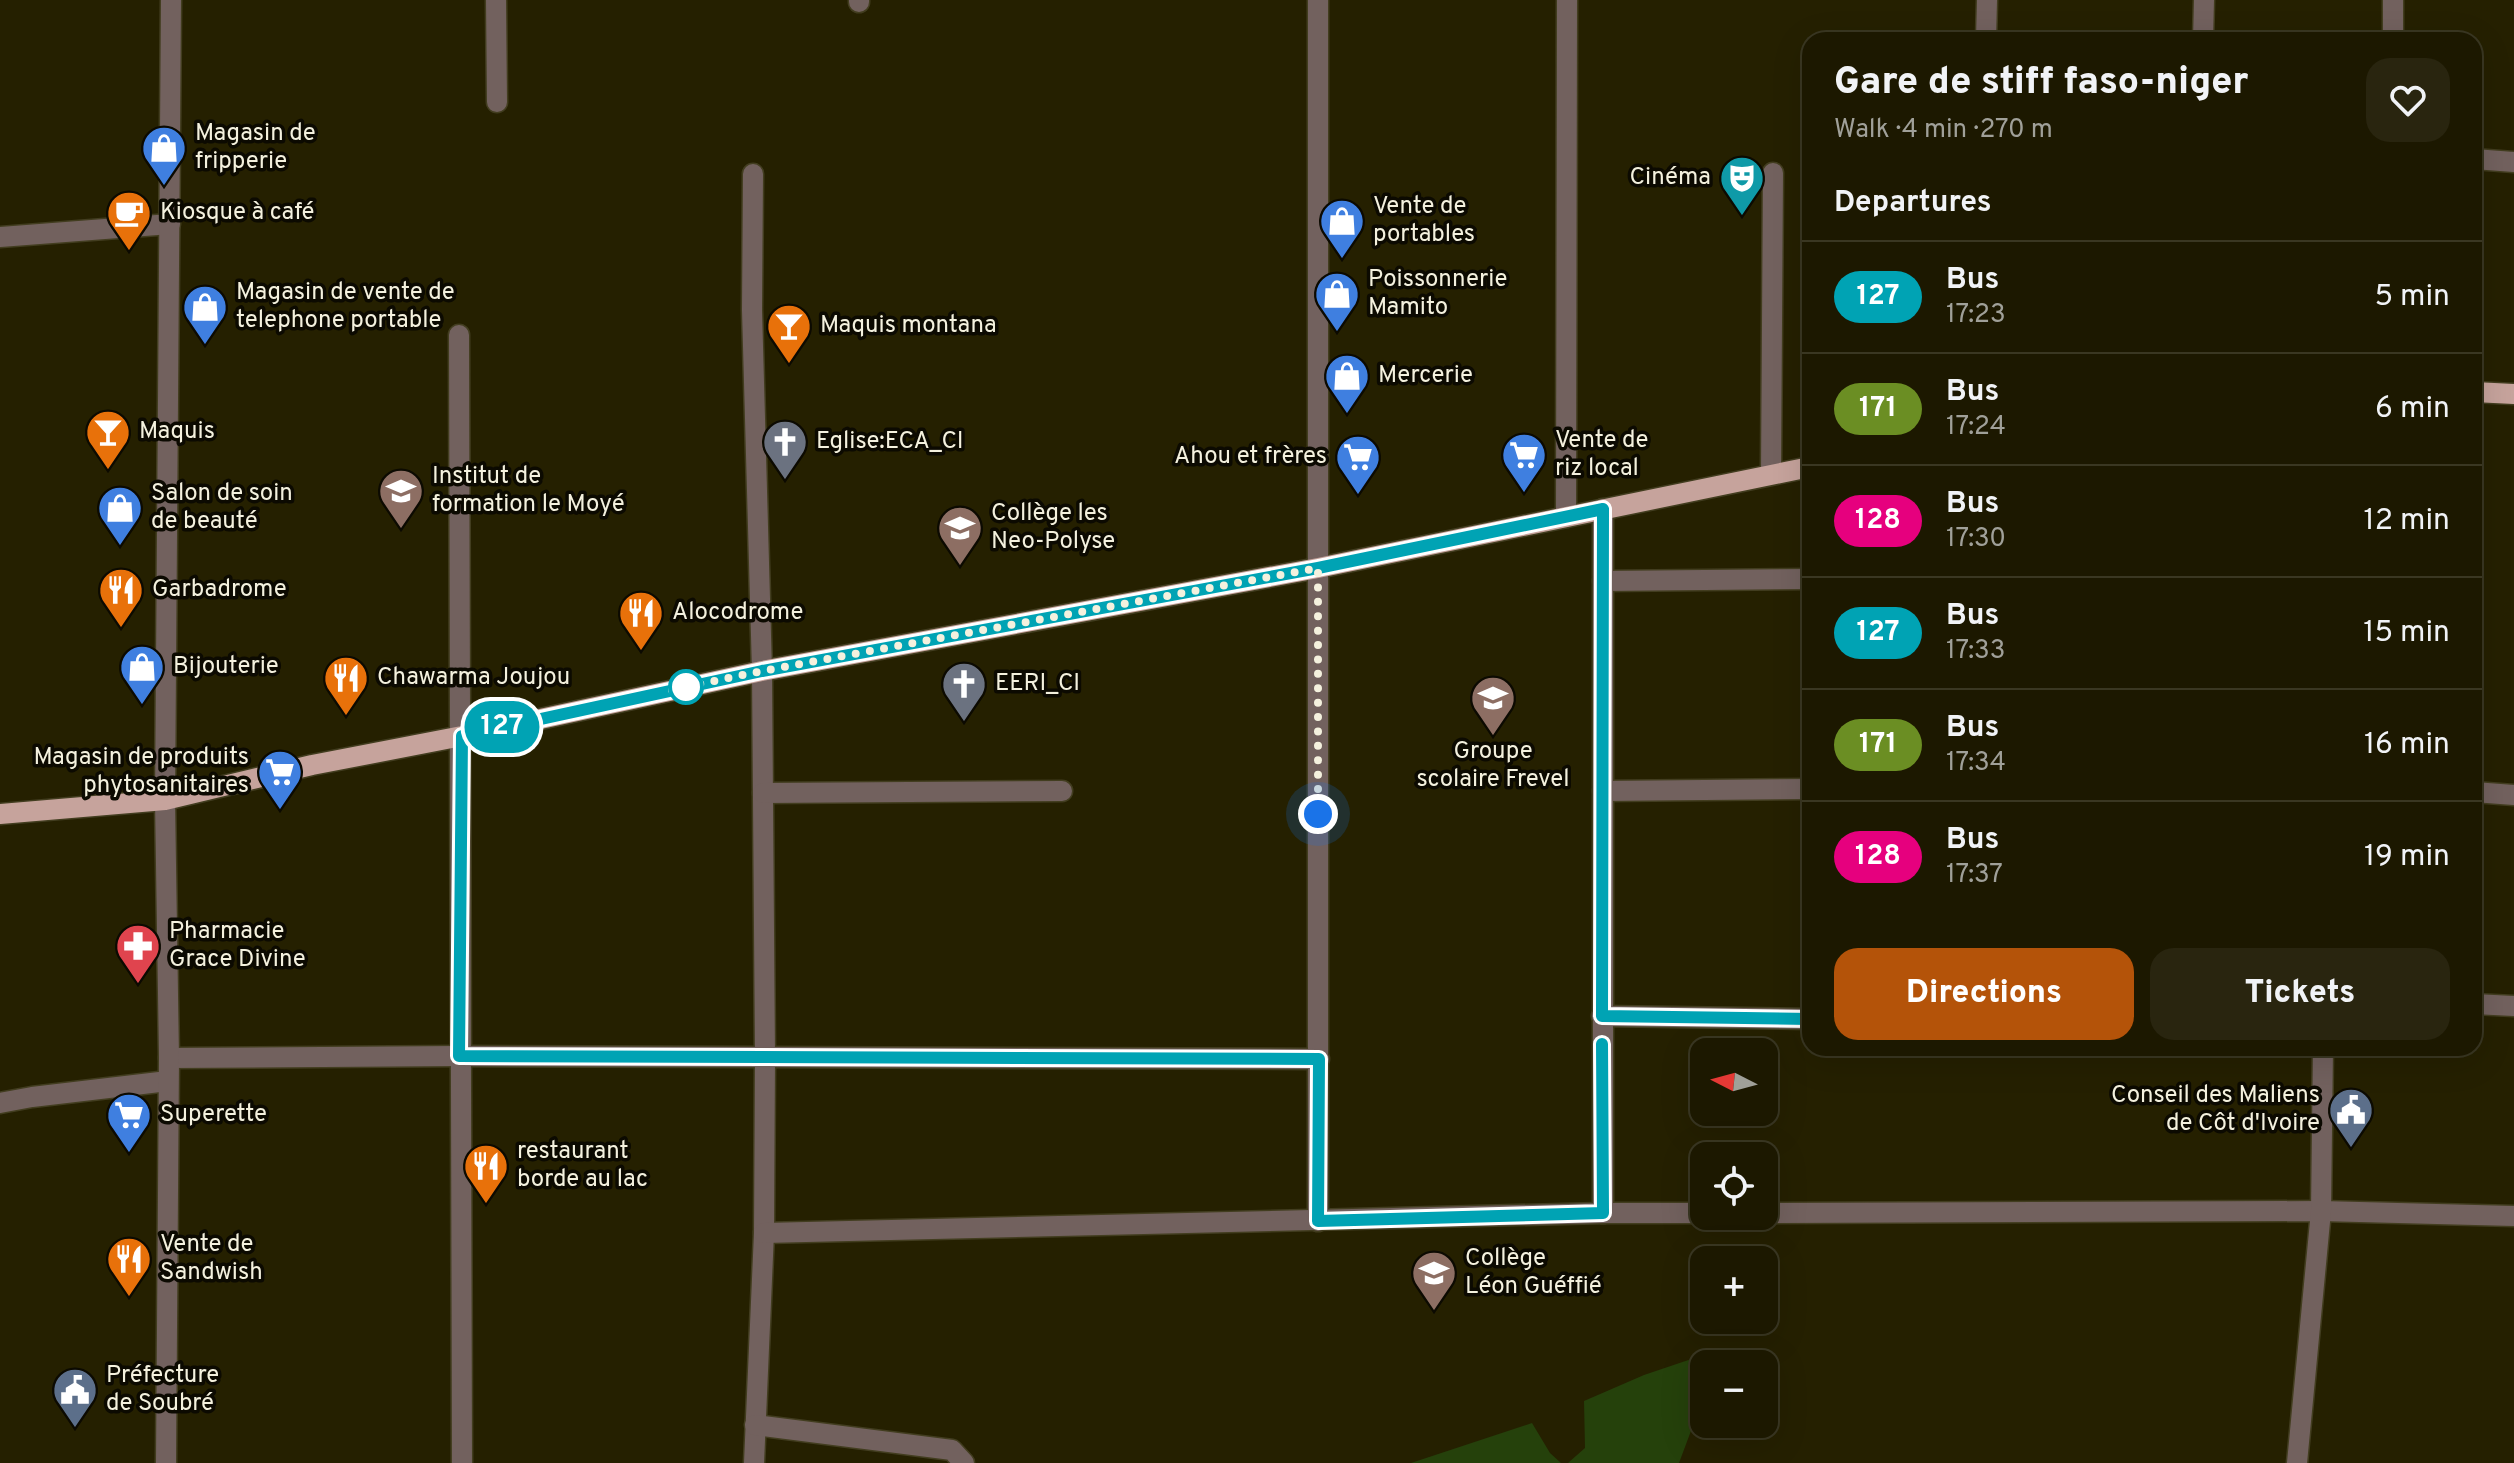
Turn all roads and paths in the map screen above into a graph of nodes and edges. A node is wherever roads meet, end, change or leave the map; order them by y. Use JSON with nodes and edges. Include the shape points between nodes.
{"nodes":[{"id":1,"x":171,"y":0,"type":"edge"},
{"id":2,"x":496,"y":0,"type":"edge"},
{"id":3,"x":1318,"y":0,"type":"edge"},
{"id":4,"x":1567,"y":0,"type":"edge"},
{"id":5,"x":1987,"y":0,"type":"edge"},
{"id":6,"x":2204,"y":0,"type":"edge"},
{"id":7,"x":2393,"y":0,"type":"edge"},
{"id":8,"x":1986,"y":32,"type":"edge"},
{"id":9,"x":2203,"y":32,"type":"edge"},
{"id":10,"x":2393,"y":32,"type":"edge"},
{"id":11,"x":497,"y":102,"type":"dead end"},
{"id":12,"x":2482,"y":160,"type":"edge"},
{"id":13,"x":2514,"y":162,"type":"edge"},
{"id":14,"x":1773,"y":173,"type":"dead end"},
{"id":15,"x":753,"y":174,"type":"dead end"},
{"id":16,"x":170,"y":224,"type":"junction"},
{"id":17,"x":0,"y":237,"type":"edge"},
{"id":18,"x":459,"y":335,"type":"dead end"},
{"id":19,"x":2482,"y":392,"type":"edge"},
{"id":20,"x":2514,"y":394,"type":"edge"},
{"id":21,"x":1802,"y":468,"type":"edge"},
{"id":22,"x":1771,"y":474,"type":"junction"},
{"id":23,"x":1603,"y":509,"type":"junction"},
{"id":24,"x":1566,"y":517,"type":"junction"},
{"id":25,"x":1318,"y":568,"type":"junction"},
{"id":26,"x":1802,"y":579,"type":"edge"},
{"id":27,"x":1603,"y":581,"type":"junction"},
{"id":28,"x":762,"y":671,"type":"junction"},
{"id":29,"x":462,"y":736,"type":"junction"},
{"id":30,"x":1802,"y":789,"type":"edge"},
{"id":31,"x":1062,"y":791,"type":"dead end"},
{"id":32,"x":1603,"y":791,"type":"junction"},
{"id":33,"x":763,"y":793,"type":"junction"},
{"id":34,"x":2482,"y":793,"type":"edge"},
{"id":35,"x":2514,"y":795,"type":"edge"},
{"id":36,"x":165,"y":800,"type":"junction"},
{"id":37,"x":0,"y":814,"type":"edge"},
{"id":38,"x":2482,"y":1004,"type":"edge"},
{"id":39,"x":2514,"y":1006,"type":"edge"},
{"id":40,"x":1602,"y":1016,"type":"junction"},
{"id":41,"x":1802,"y":1019,"type":"edge"},
{"id":42,"x":459,"y":1056,"type":"junction"},
{"id":43,"x":2323,"y":1056,"type":"edge"},
{"id":44,"x":765,"y":1057,"type":"junction"},
{"id":45,"x":169,"y":1058,"type":"junction"},
{"id":46,"x":1319,"y":1059,"type":"junction"},
{"id":47,"x":168,"y":1081,"type":"junction"},
{"id":48,"x":0,"y":1103,"type":"edge"},
{"id":49,"x":2321,"y":1211,"type":"junction"},
{"id":50,"x":1603,"y":1213,"type":"junction"},
{"id":51,"x":1690,"y":1213,"type":"edge"},
{"id":52,"x":1778,"y":1213,"type":"edge"},
{"id":53,"x":2514,"y":1216,"type":"edge"},
{"id":54,"x":1318,"y":1221,"type":"junction"},
{"id":55,"x":764,"y":1233,"type":"junction"},
{"id":56,"x":755,"y":1425,"type":"junction"},
{"id":57,"x":166,"y":1463,"type":"edge"},
{"id":58,"x":462,"y":1463,"type":"edge"},
{"id":59,"x":754,"y":1463,"type":"edge"},
{"id":60,"x":964,"y":1463,"type":"edge"},
{"id":61,"x":2297,"y":1463,"type":"edge"}],
"edges":[{"from":1,"to":16,"type":"street"},
{"from":2,"to":11,"type":"street"},
{"from":3,"to":25,"type":"street"},
{"from":4,"to":24,"type":"street"},
{"from":5,"to":8,"type":"street"},
{"from":6,"to":9,"type":"street"},
{"from":7,"to":10,"type":"street"},
{"from":12,"to":13,"type":"street"},
{"from":14,"to":22,"type":"street"},
{"from":15,"to":28,"type":"street"},
{"from":16,"to":17,"type":"street"},
{"from":16,"to":36,"type":"street"},
{"from":18,"to":29,"type":"street"},
{"from":19,"to":20,"type":"main road"},
{"from":21,"to":22,"type":"main road"},
{"from":22,"to":23,"type":"main road"},
{"from":23,"to":24,"type":"main road"},
{"from":23,"to":27,"type":"street"},
{"from":24,"to":25,"type":"main road"},
{"from":25,"to":28,"type":"main road"},
{"from":25,"to":46,"type":"street"},
{"from":26,"to":27,"type":"street"},
{"from":27,"to":32,"type":"street"},
{"from":28,"to":29,"type":"main road"},
{"from":28,"to":33,"type":"street"},
{"from":29,"to":36,"type":"main road"},
{"from":29,"to":42,"type":"street"},
{"from":30,"to":32,"type":"street"},
{"from":31,"to":33,"type":"street"},
{"from":32,"to":40,"type":"street"},
{"from":33,"to":44,"type":"street"},
{"from":34,"to":35,"type":"street"},
{"from":36,"to":37,"type":"main road"},
{"from":36,"to":45,"type":"street"},
{"from":38,"to":39,"type":"street"},
{"from":40,"to":41,"type":"street"},
{"from":40,"to":50,"type":"street"},
{"from":42,"to":44,"type":"street"},
{"from":42,"to":45,"type":"street"},
{"from":42,"to":58,"type":"street"},
{"from":43,"to":49,"type":"street"},
{"from":44,"to":46,"type":"street"},
{"from":44,"to":55,"type":"street"},
{"from":45,"to":47,"type":"street"},
{"from":46,"to":54,"type":"street"},
{"from":47,"to":48,"type":"street"},
{"from":47,"to":57,"type":"street"},
{"from":49,"to":52,"type":"street"},
{"from":49,"to":53,"type":"street"},
{"from":49,"to":61,"type":"street"},
{"from":50,"to":51,"type":"street"},
{"from":50,"to":54,"type":"street"},
{"from":54,"to":55,"type":"street"},
{"from":55,"to":56,"type":"street"},
{"from":56,"to":59,"type":"street"},
{"from":56,"to":60,"type":"street","via":[[952,1450]]}]}
